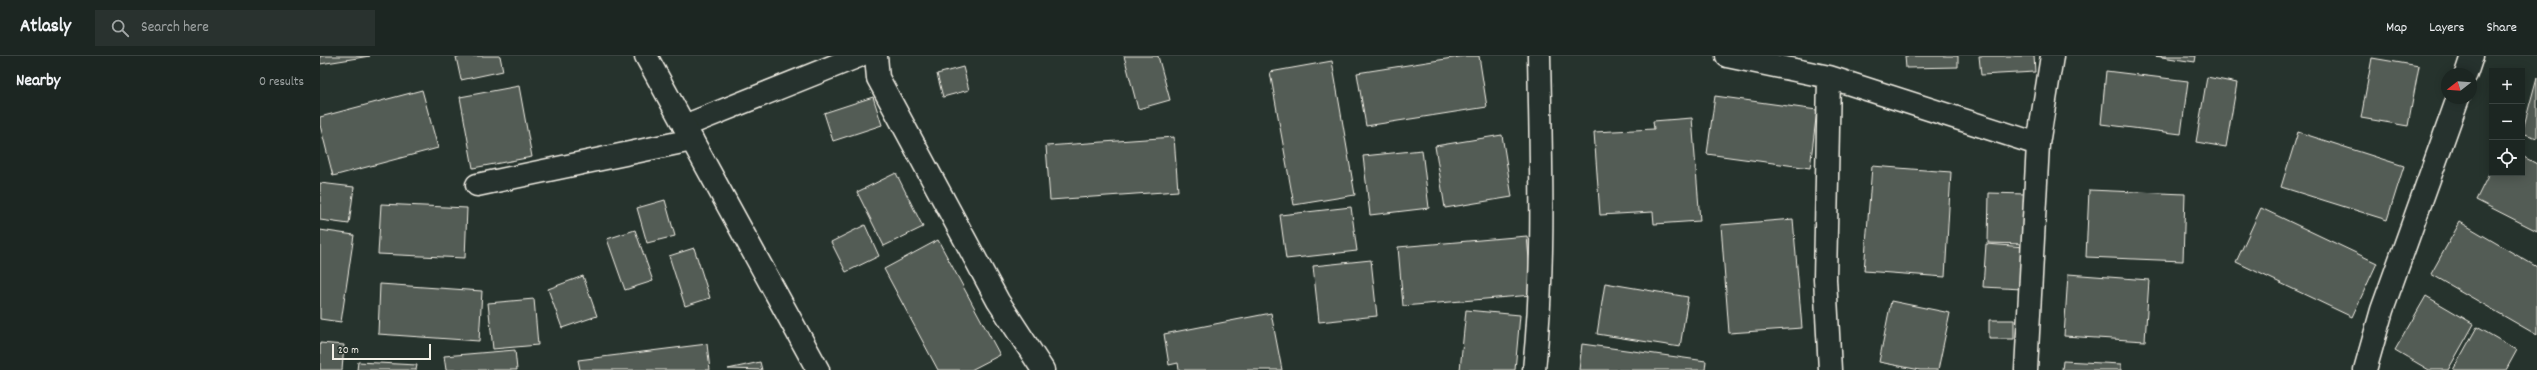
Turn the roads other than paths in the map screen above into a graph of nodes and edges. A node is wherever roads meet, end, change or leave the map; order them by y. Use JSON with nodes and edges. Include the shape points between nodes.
{"nodes":[{"id":1,"x":646,"y":56,"type":"edge"},
{"id":2,"x":859,"y":56,"type":"edge"},
{"id":3,"x":876,"y":56,"type":"edge"},
{"id":4,"x":1539,"y":56,"type":"edge"},
{"id":5,"x":1727,"y":56,"type":"edge"},
{"id":6,"x":2052,"y":56,"type":"edge"},
{"id":7,"x":2472,"y":56,"type":"edge"},
{"id":8,"x":2468,"y":68,"type":"edge"},
{"id":9,"x":1829,"y":77,"type":"junction"},
{"id":10,"x":2456,"y":104,"type":"edge"},
{"id":11,"x":688,"y":133,"type":"junction"},
{"id":12,"x":2038,"y":144,"type":"junction"},
{"id":13,"x":477,"y":185,"type":"dead end"},
{"id":14,"x":818,"y":370,"type":"edge"},
{"id":15,"x":1043,"y":370,"type":"edge"},
{"id":16,"x":1534,"y":370,"type":"edge"},
{"id":17,"x":1830,"y":370,"type":"edge"},
{"id":18,"x":2026,"y":370,"type":"edge"},
{"id":19,"x":2365,"y":370,"type":"edge"}],
"edges":[{"from":1,"to":11,"type":"street"},
{"from":2,"to":11,"type":"street"},
{"from":3,"to":15,"type":"street","via":[[878,78],[998,302]]},
{"from":4,"to":16,"type":"street","via":[[1542,199]]},
{"from":5,"to":9,"type":"street"},
{"from":6,"to":12,"type":"street"},
{"from":7,"to":8,"type":"street"},
{"from":9,"to":12,"type":"street"},
{"from":9,"to":17,"type":"street","via":[[1825,279]]},
{"from":10,"to":19,"type":"street","via":[[2382,310]]},
{"from":11,"to":13,"type":"street"},
{"from":11,"to":14,"type":"street"},
{"from":12,"to":18,"type":"street"}]}
